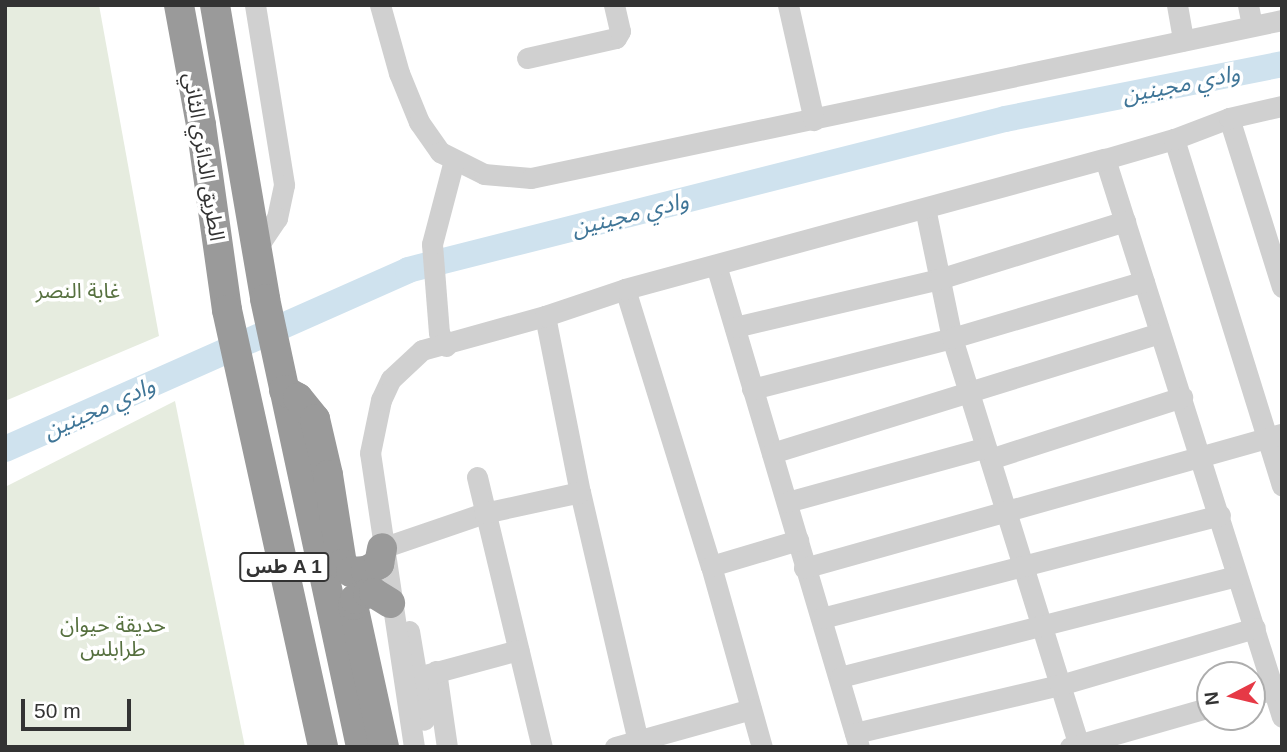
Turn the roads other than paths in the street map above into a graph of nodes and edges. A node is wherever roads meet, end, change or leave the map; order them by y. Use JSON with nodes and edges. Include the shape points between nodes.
{"nodes":[{"id":1,"x":179,"y":5,"type":"edge"},
{"id":2,"x":215,"y":5,"type":"edge"},
{"id":3,"x":255,"y":5,"type":"edge"},
{"id":4,"x":380,"y":5,"type":"edge"},
{"id":5,"x":614,"y":5,"type":"edge"},
{"id":6,"x":788,"y":5,"type":"edge"},
{"id":7,"x":1177,"y":5,"type":"edge"},
{"id":8,"x":1250,"y":16,"type":"edge"},
{"id":9,"x":1282,"y":20,"type":"edge"},
{"id":10,"x":1183,"y":40,"type":"junction"},
{"id":11,"x":527,"y":58,"type":"dead end"},
{"id":12,"x":1282,"y":106,"type":"edge"},
{"id":13,"x":1229,"y":118,"type":"junction"},
{"id":14,"x":814,"y":120,"type":"junction"},
{"id":15,"x":1174,"y":139,"type":"junction"},
{"id":16,"x":1105,"y":159,"type":"junction"},
{"id":17,"x":454,"y":160,"type":"junction"},
{"id":18,"x":925,"y":208,"type":"junction"},
{"id":19,"x":1125,"y":221,"type":"junction"},
{"id":20,"x":256,"y":249,"type":"junction"},
{"id":21,"x":716,"y":265,"type":"junction"},
{"id":22,"x":939,"y":279,"type":"junction"},
{"id":23,"x":1144,"y":281,"type":"junction"},
{"id":24,"x":1282,"y":287,"type":"edge"},
{"id":25,"x":625,"y":289,"type":"junction"},
{"id":26,"x":545,"y":316,"type":"junction"},
{"id":27,"x":734,"y":327,"type":"junction"},
{"id":28,"x":1159,"y":333,"type":"junction"},
{"id":29,"x":951,"y":338,"type":"junction"},
{"id":30,"x":446,"y":346,"type":"junction"},
{"id":31,"x":283,"y":385,"type":"junction"},
{"id":32,"x":752,"y":389,"type":"junction"},
{"id":33,"x":970,"y":392,"type":"junction"},
{"id":34,"x":1182,"y":397,"type":"junction"},
{"id":35,"x":1274,"y":436,"type":"edge"},
{"id":36,"x":772,"y":453,"type":"junction"},
{"id":37,"x":988,"y":453,"type":"junction"},
{"id":38,"x":1201,"y":458,"type":"junction"},
{"id":39,"x":477,"y":477,"type":"dead end"},
{"id":40,"x":1282,"y":486,"type":"edge"},
{"id":41,"x":580,"y":492,"type":"junction"},
{"id":42,"x":787,"y":502,"type":"junction"},
{"id":43,"x":1006,"y":511,"type":"junction"},
{"id":44,"x":484,"y":513,"type":"junction"},
{"id":45,"x":1220,"y":515,"type":"junction"},
{"id":46,"x":798,"y":540,"type":"junction"},
{"id":47,"x":389,"y":546,"type":"junction"},
{"id":48,"x":710,"y":566,"type":"junction"},
{"id":49,"x":1024,"y":566,"type":"junction"},
{"id":50,"x":804,"y":568,"type":"junction"},
{"id":51,"x":1235,"y":576,"type":"junction"},
{"id":52,"x":390,"y":603,"type":"junction"},
{"id":53,"x":822,"y":618,"type":"junction"},
{"id":54,"x":1043,"y":625,"type":"junction"},
{"id":55,"x":1255,"y":628,"type":"junction"},
{"id":56,"x":518,"y":650,"type":"junction"},
{"id":57,"x":427,"y":674,"type":"junction"},
{"id":58,"x":840,"y":677,"type":"junction"},
{"id":59,"x":1060,"y":685,"type":"junction"},
{"id":60,"x":1274,"y":689,"type":"junction"},
{"id":61,"x":1266,"y":691,"type":"edge"},
{"id":62,"x":751,"y":709,"type":"junction"},
{"id":63,"x":1196,"y":711,"type":"edge"},
{"id":64,"x":1282,"y":717,"type":"edge"},
{"id":65,"x":857,"y":740,"type":"edge"},
{"id":66,"x":638,"y":741,"type":"junction"},
{"id":67,"x":1076,"y":746,"type":"edge"},
{"id":68,"x":323,"y":747,"type":"edge"},
{"id":69,"x":361,"y":747,"type":"edge"},
{"id":70,"x":384,"y":747,"type":"edge"},
{"id":71,"x":414,"y":747,"type":"edge"},
{"id":72,"x":427,"y":747,"type":"edge"},
{"id":73,"x":447,"y":747,"type":"edge"},
{"id":74,"x":542,"y":747,"type":"edge"},
{"id":75,"x":615,"y":747,"type":"edge"},
{"id":76,"x":762,"y":747,"type":"edge"}],
"edges":[{"from":1,"to":68,"type":"highway","name":"الطريق الدائري الثاني","number":"طس A 1","via":[[227,310]]},
{"from":2,"to":20,"type":"highway","name":"الطريق الدائري الثاني"},
{"from":3,"to":20,"type":"street","via":[[284,185],[277,218]]},
{"from":4,"to":17,"type":"street","via":[[419,122],[440,152]]},
{"from":5,"to":11,"type":"street","via":[[620,31],[616,38]]},
{"from":6,"to":14,"type":"street"},
{"from":7,"to":10,"type":"street"},
{"from":8,"to":9,"type":"street"},
{"from":8,"to":10,"type":"street"},
{"from":10,"to":14,"type":"street"},
{"from":12,"to":13,"type":"street"},
{"from":13,"to":15,"type":"street"},
{"from":13,"to":24,"type":"street"},
{"from":14,"to":17,"type":"street","via":[[531,178],[498,178]]},
{"from":15,"to":16,"type":"street"},
{"from":15,"to":35,"type":"street"},
{"from":16,"to":18,"type":"street"},
{"from":16,"to":19,"type":"street"},
{"from":17,"to":30,"type":"street","via":[[432,244],[439,333]]},
{"from":18,"to":21,"type":"street"},
{"from":18,"to":22,"type":"street"},
{"from":19,"to":22,"type":"street"},
{"from":19,"to":23,"type":"street"},
{"from":20,"to":31,"type":"highway","name":"الطريق الدائري الثاني"},
{"from":21,"to":25,"type":"street"},
{"from":21,"to":27,"type":"street"},
{"from":22,"to":27,"type":"street"},
{"from":22,"to":29,"type":"street"},
{"from":23,"to":28,"type":"street"},
{"from":23,"to":29,"type":"street"},
{"from":25,"to":26,"type":"street"},
{"from":25,"to":48,"type":"street"},
{"from":26,"to":30,"type":"street"},
{"from":26,"to":41,"type":"street"},
{"from":27,"to":32,"type":"street"},
{"from":28,"to":33,"type":"street"},
{"from":28,"to":34,"type":"street"},
{"from":29,"to":32,"type":"street"},
{"from":29,"to":33,"type":"street"},
{"from":30,"to":47,"type":"street","via":[[422,350],[406,362],[381,400],[370,453]]},
{"from":31,"to":47,"type":"highway","via":[[314,419],[342,564],[351,572],[366,571],[379,564]]},
{"from":31,"to":69,"type":"highway","number":"طس A 1"},
{"from":32,"to":36,"type":"street"},
{"from":33,"to":36,"type":"street"},
{"from":33,"to":37,"type":"street"},
{"from":34,"to":37,"type":"street"},
{"from":34,"to":38,"type":"street"},
{"from":35,"to":38,"type":"street"},
{"from":35,"to":40,"type":"street"},
{"from":36,"to":42,"type":"street"},
{"from":37,"to":42,"type":"street"},
{"from":37,"to":43,"type":"street"},
{"from":38,"to":43,"type":"street"},
{"from":38,"to":45,"type":"street"},
{"from":39,"to":44,"type":"street"},
{"from":41,"to":44,"type":"street"},
{"from":41,"to":66,"type":"street"},
{"from":42,"to":46,"type":"street"},
{"from":43,"to":49,"type":"street"},
{"from":43,"to":50,"type":"street"},
{"from":44,"to":47,"type":"street"},
{"from":44,"to":56,"type":"street"},
{"from":45,"to":49,"type":"street"},
{"from":45,"to":51,"type":"street"},
{"from":46,"to":48,"type":"street"},
{"from":46,"to":50,"type":"street"},
{"from":47,"to":52,"type":"street"},
{"from":47,"to":57,"type":"street"},
{"from":48,"to":62,"type":"street"},
{"from":49,"to":53,"type":"street"},
{"from":49,"to":54,"type":"street"},
{"from":50,"to":53,"type":"street"},
{"from":51,"to":54,"type":"street"},
{"from":51,"to":55,"type":"street"},
{"from":52,"to":70,"type":"highway","via":[[368,593],[353,605]]},
{"from":52,"to":71,"type":"street"},
{"from":53,"to":58,"type":"street"},
{"from":54,"to":58,"type":"street"},
{"from":54,"to":59,"type":"street"},
{"from":55,"to":59,"type":"street"},
{"from":55,"to":60,"type":"street"},
{"from":56,"to":57,"type":"street"},
{"from":56,"to":74,"type":"street"},
{"from":57,"to":72,"type":"street"},
{"from":57,"to":73,"type":"street"},
{"from":58,"to":65,"type":"street"},
{"from":59,"to":65,"type":"street"},
{"from":59,"to":67,"type":"street"},
{"from":60,"to":61,"type":"street"},
{"from":60,"to":64,"type":"street"},
{"from":62,"to":66,"type":"street"},
{"from":62,"to":76,"type":"street"},
{"from":63,"to":67,"type":"street"},
{"from":66,"to":75,"type":"street"}]}
